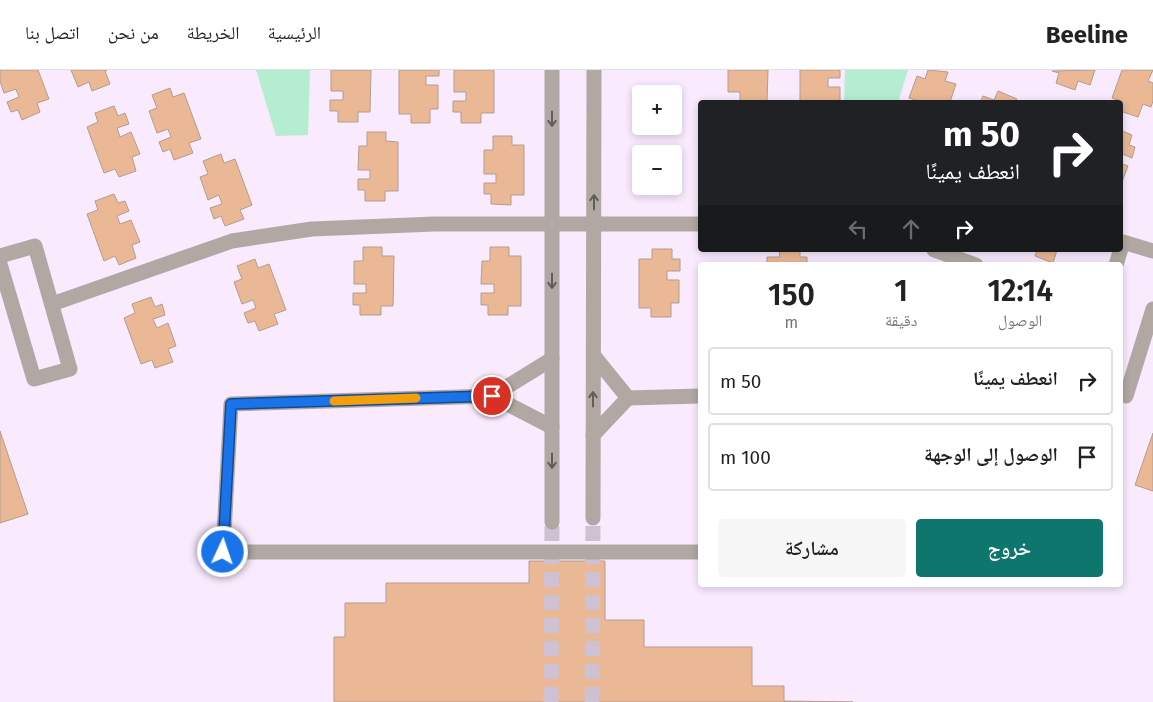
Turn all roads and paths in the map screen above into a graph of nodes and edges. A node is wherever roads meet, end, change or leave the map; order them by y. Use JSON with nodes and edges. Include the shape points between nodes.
{"nodes":[{"id":1,"x":552,"y":70,"type":"edge"},
{"id":2,"x":594,"y":70,"type":"edge"},
{"id":3,"x":552,"y":224,"type":"junction"},
{"id":4,"x":594,"y":224,"type":"junction"},
{"id":5,"x":698,"y":224,"type":"edge"},
{"id":6,"x":1123,"y":242,"type":"edge"},
{"id":7,"x":1153,"y":251,"type":"edge"},
{"id":8,"x":940,"y":252,"type":"edge"},
{"id":9,"x":0,"y":256,"type":"edge"},
{"id":10,"x":968,"y":262,"type":"edge"},
{"id":11,"x":0,"y":264,"type":"edge"},
{"id":12,"x":52,"y":304,"type":"junction"},
{"id":13,"x":1153,"y":309,"type":"edge"},
{"id":14,"x":594,"y":356,"type":"junction"},
{"id":15,"x":552,"y":359,"type":"junction"},
{"id":16,"x":1123,"y":395,"type":"edge"},
{"id":17,"x":492,"y":396,"type":"junction"},
{"id":18,"x":698,"y":396,"type":"edge"},
{"id":19,"x":628,"y":398,"type":"junction"},
{"id":20,"x":552,"y":427,"type":"junction"},
{"id":21,"x":593,"y":436,"type":"junction"},
{"id":22,"x":593,"y":518,"type":"tunnel mouth"},
{"id":23,"x":552,"y":522,"type":"tunnel mouth"},
{"id":24,"x":698,"y":552,"type":"edge"}],
"edges":[{"from":1,"to":3,"type":"street","one_way":true},
{"from":4,"to":2,"type":"street","one_way":true},
{"from":3,"to":4,"type":"street"},
{"from":3,"to":12,"type":"street","via":[[312,229],[232,241]]},
{"from":3,"to":15,"type":"street","one_way":true},
{"from":4,"to":5,"type":"street"},
{"from":4,"to":14,"type":"street"},
{"from":6,"to":7,"type":"street"},
{"from":8,"to":10,"type":"street"},
{"from":9,"to":12,"type":"street","via":[[35,246]]},
{"from":11,"to":12,"type":"street","via":[[34,379],[70,369]]},
{"from":13,"to":16,"type":"street","via":[[1126,396]]},
{"from":14,"to":19,"type":"street"},
{"from":21,"to":14,"type":"street","one_way":true},
{"from":15,"to":17,"type":"street"},
{"from":15,"to":20,"type":"street"},
{"from":17,"to":20,"type":"street"},
{"from":17,"to":24,"type":"street","via":[[231,404],[223,552]]},
{"from":18,"to":19,"type":"street"},
{"from":19,"to":21,"type":"street"},
{"from":20,"to":23,"type":"street","one_way":true},
{"from":21,"to":22,"type":"street"}]}
